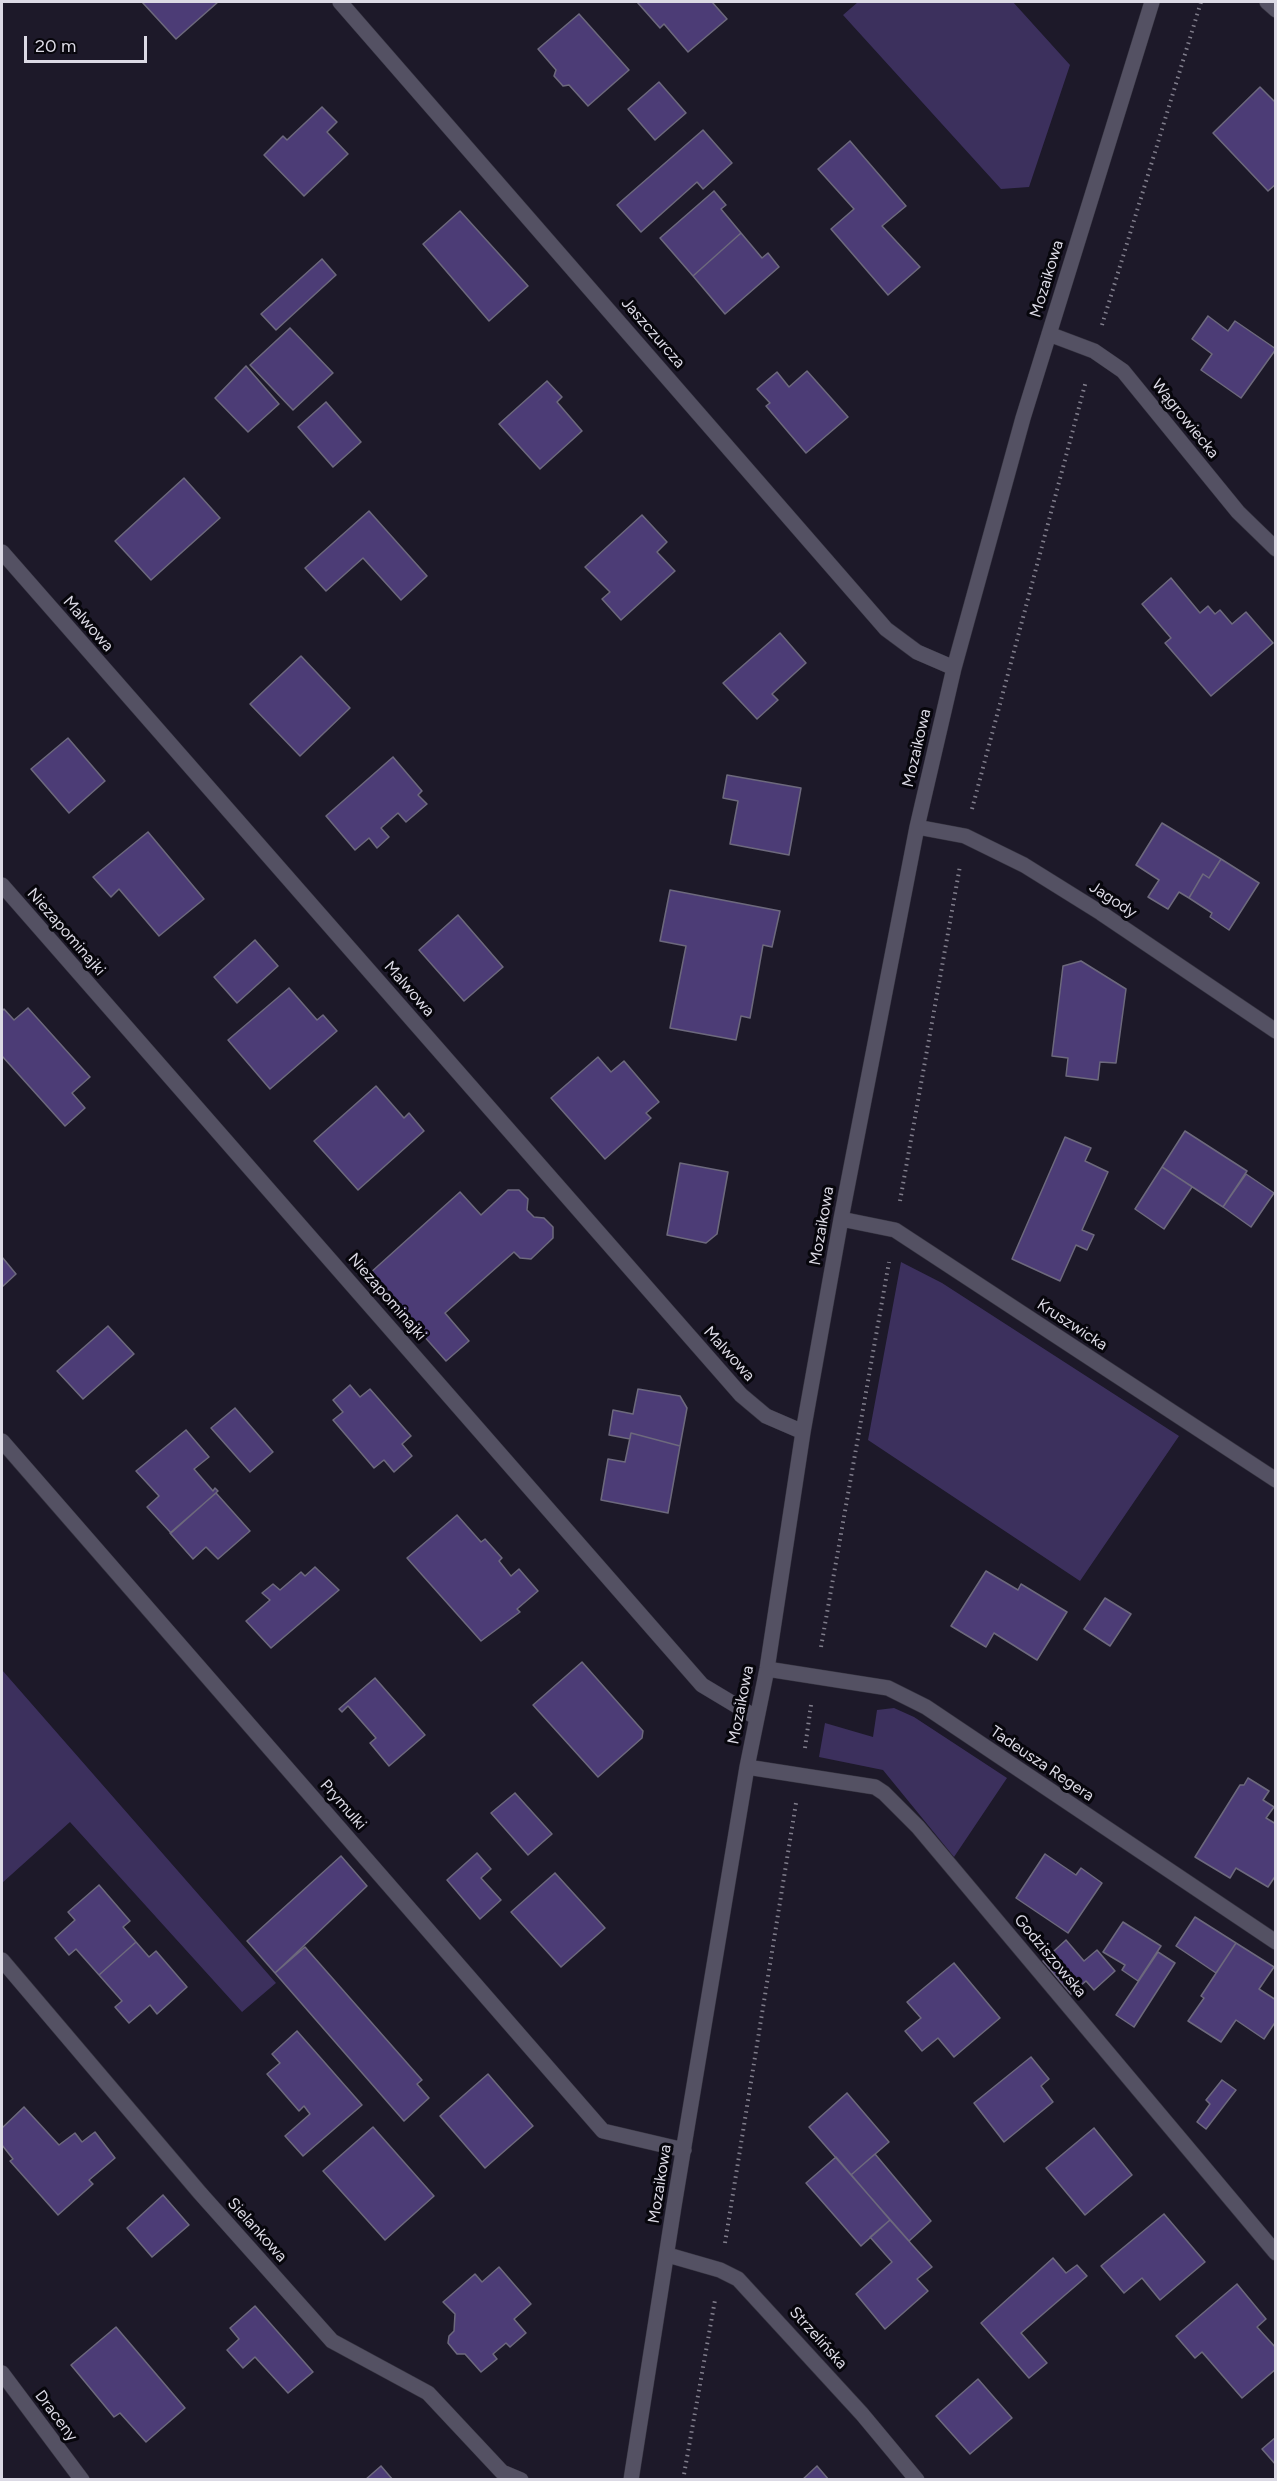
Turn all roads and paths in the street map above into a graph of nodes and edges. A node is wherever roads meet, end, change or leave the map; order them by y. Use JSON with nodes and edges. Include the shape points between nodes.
{"nodes":[{"id":1,"x":340,"y":2,"type":"edge"},
{"id":2,"x":1152,"y":2,"type":"edge"},
{"id":3,"x":1267,"y":2,"type":"edge"},
{"id":4,"x":1275,"y":10,"type":"edge"},
{"id":5,"x":1049,"y":334,"type":"junction"},
{"id":6,"x":1275,"y":549,"type":"edge"},
{"id":7,"x":2,"y":552,"type":"edge"},
{"id":8,"x":954,"y":668,"type":"junction"},
{"id":9,"x":917,"y":827,"type":"junction"},
{"id":10,"x":2,"y":885,"type":"edge"},
{"id":11,"x":1275,"y":1031,"type":"edge"},
{"id":12,"x":841,"y":1219,"type":"junction"},
{"id":13,"x":803,"y":1432,"type":"junction"},
{"id":14,"x":2,"y":1441,"type":"edge"},
{"id":15,"x":1275,"y":1480,"type":"edge"},
{"id":16,"x":766,"y":1669,"type":"junction"},
{"id":17,"x":757,"y":1718,"type":"junction"},
{"id":18,"x":747,"y":1767,"type":"junction"},
{"id":19,"x":1275,"y":1942,"type":"edge"},
{"id":20,"x":2,"y":1960,"type":"edge"},
{"id":21,"x":684,"y":2150,"type":"junction"},
{"id":22,"x":1275,"y":2253,"type":"edge"},
{"id":23,"x":668,"y":2255,"type":"junction"},
{"id":24,"x":2,"y":2373,"type":"edge"},
{"id":25,"x":82,"y":2480,"type":"edge"},
{"id":26,"x":520,"y":2480,"type":"edge"},
{"id":27,"x":631,"y":2480,"type":"edge"},
{"id":28,"x":917,"y":2480,"type":"edge"}],
"edges":[{"from":1,"to":8,"type":"street","name":"Jaszczurcza","via":[[886,629],[917,652]]},
{"from":2,"to":5,"type":"street","name":"Mozaikowa"},
{"from":3,"to":4,"type":"street"},
{"from":5,"to":6,"type":"street","name":"Wągrowiecka","via":[[1094,351],[1123,371],[1238,512]]},
{"from":5,"to":8,"type":"street","name":"Mozaikowa"},
{"from":7,"to":13,"type":"street","name":"Malwowa","via":[[741,1395],[766,1416]]},
{"from":8,"to":9,"type":"street","name":"Mozaikowa"},
{"from":9,"to":11,"type":"street","name":"Jagody","via":[[965,836],[1024,865]]},
{"from":9,"to":12,"type":"street","name":"Mozaikowa"},
{"from":10,"to":17,"type":"street","name":"Niezapominajki","via":[[702,1685]]},
{"from":12,"to":13,"type":"street","name":"Mozaikowa"},
{"from":12,"to":15,"type":"street","name":"Kruszwicka","via":[[895,1230]]},
{"from":13,"to":16,"type":"street","name":"Mozaikowa"},
{"from":14,"to":21,"type":"street","name":"Prymulki","via":[[603,2131]]},
{"from":16,"to":17,"type":"street","name":"Mozaikowa"},
{"from":16,"to":19,"type":"street","name":"Tadeusza Regera","via":[[888,1688],[926,1707]]},
{"from":17,"to":18,"type":"street","name":"Mozaikowa"},
{"from":18,"to":21,"type":"street","name":"Mozaikowa"},
{"from":18,"to":22,"type":"street","name":"Godziszowska","via":[[874,1787],[896,1804]]},
{"from":20,"to":26,"type":"street","name":"Sielankowa","via":[[332,2341],[428,2393],[502,2472]]},
{"from":21,"to":23,"type":"street","name":"Mozaikowa"},
{"from":23,"to":27,"type":"street","name":"Mozaikowa"},
{"from":23,"to":28,"type":"street","name":"Strzelińska","via":[[738,2278]]},
{"from":24,"to":25,"type":"street","name":"Draceny"}]}
